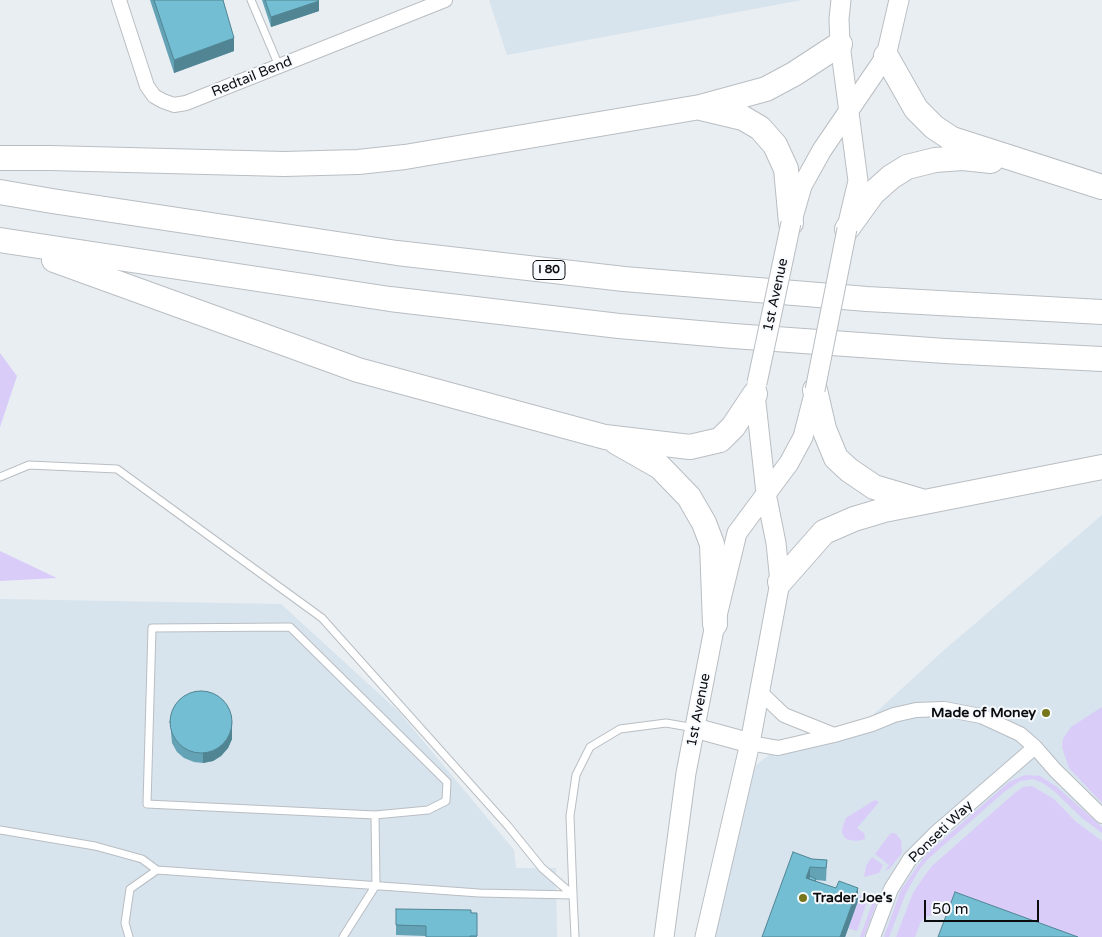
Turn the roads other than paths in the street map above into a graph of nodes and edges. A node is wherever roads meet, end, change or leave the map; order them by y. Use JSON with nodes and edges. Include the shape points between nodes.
{"nodes":[{"id":1,"x":119,"y":0,"type":"edge"},
{"id":2,"x":251,"y":0,"type":"edge"},
{"id":3,"x":445,"y":0,"type":"edge"},
{"id":4,"x":841,"y":0,"type":"edge"},
{"id":5,"x":899,"y":0,"type":"edge"},
{"id":6,"x":840,"y":44,"type":"junction"},
{"id":7,"x":886,"y":56,"type":"junction"},
{"id":8,"x":279,"y":66,"type":"junction"},
{"id":9,"x":700,"y":107,"type":"junction"},
{"id":10,"x":848,"y":110,"type":"junction"},
{"id":11,"x":0,"y":158,"type":"edge"},
{"id":12,"x":1035,"y":165,"type":"junction"},
{"id":13,"x":1102,"y":188,"type":"edge"},
{"id":14,"x":0,"y":192,"type":"edge"},
{"id":15,"x":791,"y":223,"type":"junction"},
{"id":16,"x":847,"y":229,"type":"junction"},
{"id":17,"x":2,"y":241,"type":"edge"},
{"id":18,"x":1102,"y":312,"type":"edge"},
{"id":19,"x":1102,"y":359,"type":"edge"},
{"id":20,"x":756,"y":388,"type":"junction"},
{"id":21,"x":815,"y":390,"type":"junction"},
{"id":22,"x":605,"y":437,"type":"junction"},
{"id":23,"x":1102,"y":467,"type":"edge"},
{"id":24,"x":0,"y":477,"type":"edge"},
{"id":25,"x":766,"y":493,"type":"junction"},
{"id":26,"x":924,"y":502,"type":"junction"},
{"id":27,"x":780,"y":582,"type":"junction"},
{"id":28,"x":715,"y":624,"type":"junction"},
{"id":29,"x":760,"y":692,"type":"junction"},
{"id":30,"x":695,"y":728,"type":"junction"},
{"id":31,"x":834,"y":734,"type":"junction"},
{"id":32,"x":750,"y":743,"type":"junction"},
{"id":33,"x":1035,"y":747,"type":"junction"},
{"id":34,"x":376,"y":815,"type":"junction"},
{"id":35,"x":1102,"y":816,"type":"edge"},
{"id":36,"x":0,"y":830,"type":"edge"},
{"id":37,"x":157,"y":870,"type":"junction"},
{"id":38,"x":376,"y":885,"type":"junction"},
{"id":39,"x":573,"y":894,"type":"junction"},
{"id":40,"x":129,"y":937,"type":"edge"},
{"id":41,"x":343,"y":937,"type":"edge"},
{"id":42,"x":575,"y":937,"type":"edge"},
{"id":43,"x":664,"y":937,"type":"edge"},
{"id":44,"x":705,"y":937,"type":"edge"},
{"id":45,"x":874,"y":937,"type":"edge"}],
"edges":[{"from":1,"to":8,"type":"street","name":"Redtail Bend","via":[[147,86],[163,102],[186,103]]},
{"from":2,"to":8,"type":"lane"},
{"from":3,"to":8,"type":"street","name":"Redtail Bend"},
{"from":4,"to":6,"type":"main road","name":"1st Avenue"},
{"from":5,"to":7,"type":"main road","name":"1st Avenue"},
{"from":6,"to":9,"type":"highway","via":[[766,89]]},
{"from":6,"to":10,"type":"main road","name":"1st Avenue"},
{"from":7,"to":10,"type":"main road","name":"1st Avenue"},
{"from":7,"to":12,"type":"highway","via":[[916,109],[934,127],[952,139]]},
{"from":9,"to":11,"type":"highway","via":[[405,157],[358,162],[284,164]]},
{"from":9,"to":15,"type":"highway","via":[[743,118],[760,128],[775,145],[786,169]]},
{"from":10,"to":15,"type":"main road","name":"1st Avenue","via":[[802,186]]},
{"from":10,"to":16,"type":"main road","name":"1st Avenue","via":[[858,181]]},
{"from":12,"to":13,"type":"highway"},
{"from":12,"to":16,"type":"highway","via":[[963,158],[907,167],[873,193]]},
{"from":14,"to":18,"type":"highway","number":"I 80","via":[[397,253],[624,279],[857,298]]},
{"from":15,"to":20,"type":"main road","name":"1st Avenue","bridge":true},
{"from":16,"to":21,"type":"main road","name":"1st Avenue","bridge":true},
{"from":17,"to":19,"type":"highway","via":[[390,299],[619,326],[854,345]]},
{"from":17,"to":22,"type":"highway","via":[[358,370]]},
{"from":20,"to":22,"type":"highway","via":[[733,427],[720,440],[690,447]]},
{"from":20,"to":25,"type":"main road","name":"1st Avenue"},
{"from":21,"to":25,"type":"main road","name":"1st Avenue","via":[[802,437],[790,463]]},
{"from":21,"to":26,"type":"highway","via":[[824,429],[836,458],[874,487]]},
{"from":22,"to":28,"type":"highway","via":[[660,467],[690,497],[712,544]]},
{"from":23,"to":26,"type":"highway"},
{"from":24,"to":39,"type":"lane","via":[[29,465],[117,469],[322,618],[542,868]]},
{"from":25,"to":27,"type":"main road","name":"1st Avenue"},
{"from":25,"to":28,"type":"main road","name":"1st Avenue","via":[[737,533]]},
{"from":26,"to":27,"type":"highway","via":[[854,519],[824,532]]},
{"from":27,"to":29,"type":"main road","name":"1st Avenue"},
{"from":28,"to":30,"type":"main road","name":"1st Avenue"},
{"from":29,"to":31,"type":"street","via":[[784,715]]},
{"from":29,"to":32,"type":"main road","name":"1st Avenue"},
{"from":30,"to":32,"type":"main road"},
{"from":30,"to":39,"type":"lane","via":[[666,722],[620,729],[590,746],[576,775],[570,816]]},
{"from":30,"to":43,"type":"main road","name":"1st Avenue","via":[[679,814]]},
{"from":31,"to":32,"type":"street","via":[[778,748]]},
{"from":31,"to":33,"type":"street","via":[[894,715],[944,709],[981,716],[1020,734]]},
{"from":32,"to":44,"type":"main road","name":"1st Avenue"},
{"from":33,"to":35,"type":"street"},
{"from":33,"to":45,"type":"street","name":"Ponseti Way","via":[[910,859],[891,889]]},
{"from":34,"to":34,"type":"lane","via":[[147,804],[152,628],[290,627],[447,782],[446,801],[428,810]]},
{"from":34,"to":38,"type":"lane"},
{"from":36,"to":37,"type":"lane","via":[[95,846],[142,859]]},
{"from":37,"to":38,"type":"lane"},
{"from":37,"to":40,"type":"lane","via":[[130,889],[125,923]]},
{"from":38,"to":39,"type":"lane","via":[[479,893]]},
{"from":38,"to":41,"type":"lane"},
{"from":39,"to":42,"type":"lane"}]}
